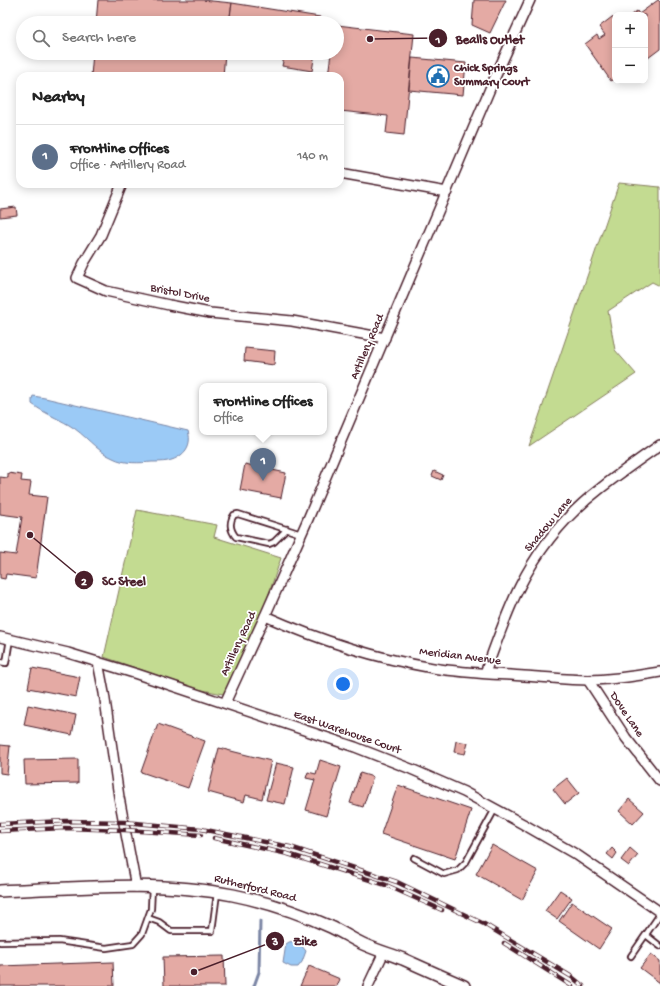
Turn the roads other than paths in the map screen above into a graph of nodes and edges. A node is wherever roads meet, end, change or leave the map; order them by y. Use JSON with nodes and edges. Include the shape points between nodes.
{"nodes":[{"id":1,"x":530,"y":0,"type":"edge"},
{"id":2,"x":344,"y":174,"type":"edge"},
{"id":3,"x":120,"y":188,"type":"edge"},
{"id":4,"x":446,"y":192,"type":"junction"},
{"id":5,"x":385,"y":338,"type":"junction"},
{"id":6,"x":660,"y":445,"type":"edge"},
{"id":7,"x":287,"y":529,"type":"junction"},
{"id":8,"x":301,"y":534,"type":"junction"},
{"id":9,"x":265,"y":616,"type":"junction"},
{"id":10,"x":0,"y":637,"type":"edge"},
{"id":11,"x":10,"y":639,"type":"junction"},
{"id":12,"x":0,"y":662,"type":"edge"},
{"id":13,"x":98,"y":662,"type":"junction"},
{"id":14,"x":660,"y":672,"type":"edge"},
{"id":15,"x":485,"y":673,"type":"junction"},
{"id":16,"x":588,"y":680,"type":"junction"},
{"id":17,"x":225,"y":703,"type":"junction"},
{"id":18,"x":660,"y":781,"type":"edge"},
{"id":19,"x":496,"y":809,"type":"junction"},
{"id":20,"x":414,"y":858,"type":"dead end"},
{"id":21,"x":136,"y":887,"type":"junction"},
{"id":22,"x":152,"y":887,"type":"junction"},
{"id":23,"x":0,"y":891,"type":"edge"},
{"id":24,"x":217,"y":893,"type":"junction"},
{"id":25,"x":660,"y":913,"type":"edge"},
{"id":26,"x":148,"y":918,"type":"junction"},
{"id":27,"x":646,"y":934,"type":"junction"},
{"id":28,"x":0,"y":942,"type":"edge"},
{"id":29,"x":660,"y":946,"type":"edge"},
{"id":30,"x":384,"y":952,"type":"junction"},
{"id":31,"x":631,"y":956,"type":"dead end"},
{"id":32,"x":368,"y":986,"type":"edge"},
{"id":33,"x":464,"y":986,"type":"edge"}],
"edges":[{"from":1,"to":4,"type":"street","name":"Artillery Road"},
{"from":2,"to":4,"type":"street"},
{"from":3,"to":5,"type":"street","name":"Bristol Drive","via":[[101,235],[77,278],[106,291],[210,313],[292,321]]},
{"from":4,"to":5,"type":"street","name":"Artillery Road"},
{"from":5,"to":8,"type":"street","name":"Artillery Road"},
{"from":6,"to":15,"type":"street","name":"Shadow Lane","via":[[599,488],[570,515],[545,545],[515,596]]},
{"from":7,"to":7,"type":"lane","via":[[238,514],[234,515],[230,523],[236,537],[269,544]]},
{"from":7,"to":8,"type":"lane"},
{"from":8,"to":9,"type":"street","name":"Artillery Road"},
{"from":9,"to":15,"type":"street","name":"Meridian Avenue","via":[[321,639],[382,658],[434,668]]},
{"from":9,"to":17,"type":"street","name":"Artillery Road"},
{"from":10,"to":11,"type":"street","name":"East Warehouse Court"},
{"from":11,"to":12,"type":"lane","via":[[6,663]]},
{"from":11,"to":13,"type":"street","name":"East Warehouse Court"},
{"from":13,"to":17,"type":"street","name":"East Warehouse Court"},
{"from":13,"to":21,"type":"street"},
{"from":14,"to":16,"type":"street","name":"Meridian Avenue"},
{"from":15,"to":16,"type":"street","name":"Meridian Avenue"},
{"from":16,"to":18,"type":"street","name":"Dove Lane","via":[[626,738]]},
{"from":17,"to":19,"type":"street","name":"East Warehouse Court","via":[[355,747],[411,769]]},
{"from":19,"to":20,"type":"lane","via":[[466,862],[458,870],[444,874]]},
{"from":19,"to":25,"type":"street","name":"East Warehouse Court","via":[[576,856]]},
{"from":21,"to":22,"type":"street","name":"Rutherford Road"},
{"from":21,"to":23,"type":"street","name":"Rutherford Road"},
{"from":22,"to":24,"type":"street","name":"Rutherford Road"},
{"from":22,"to":26,"type":"lane"},
{"from":24,"to":26,"type":"lane","via":[[212,931],[171,930]]},
{"from":24,"to":30,"type":"street","name":"Rutherford Road","via":[[258,901],[308,917]]},
{"from":25,"to":27,"type":"lane"},
{"from":26,"to":28,"type":"lane","via":[[142,934],[132,944],[106,948],[59,941]]},
{"from":27,"to":29,"type":"lane"},
{"from":27,"to":31,"type":"lane"},
{"from":30,"to":32,"type":"street"},
{"from":30,"to":33,"type":"street","name":"Rutherford Road"}]}
